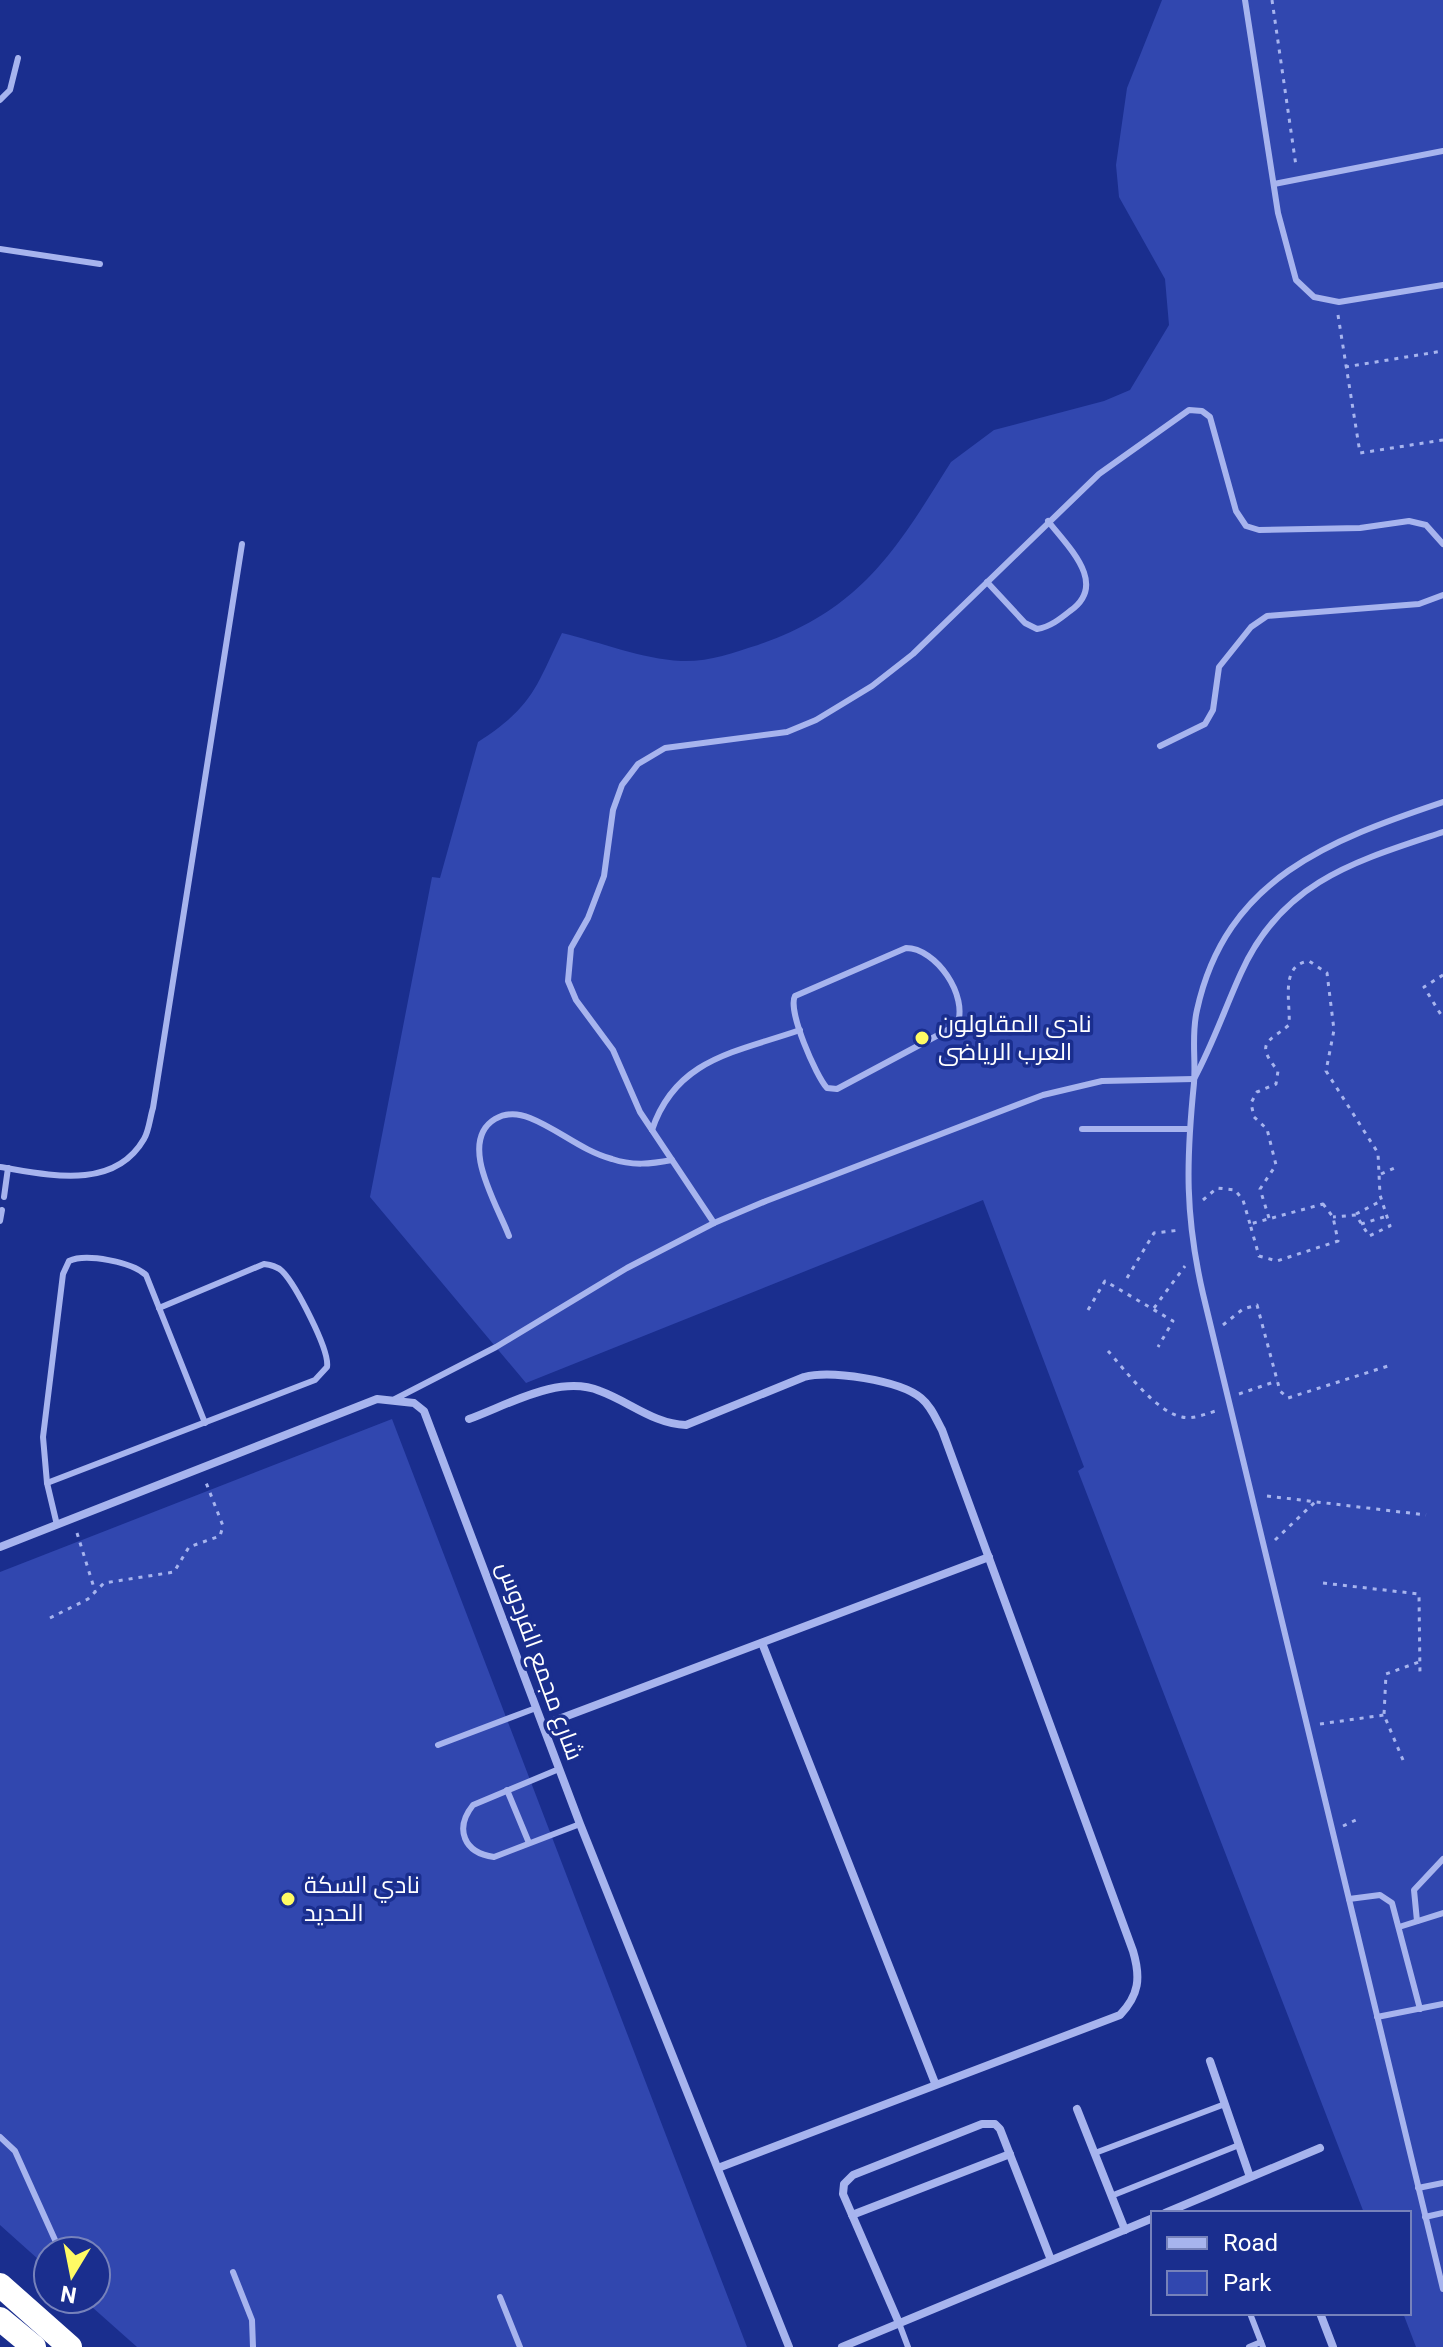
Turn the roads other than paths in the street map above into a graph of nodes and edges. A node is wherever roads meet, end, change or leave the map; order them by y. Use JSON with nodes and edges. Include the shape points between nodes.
{"nodes":[{"id":1,"x":1245,"y":0,"type":"edge"},
{"id":2,"x":18,"y":58,"type":"dead end"},
{"id":3,"x":0,"y":100,"type":"edge"},
{"id":4,"x":1443,"y":151,"type":"edge"},
{"id":5,"x":1274,"y":184,"type":"junction"},
{"id":6,"x":0,"y":249,"type":"edge"},
{"id":7,"x":100,"y":264,"type":"dead end"},
{"id":8,"x":1443,"y":285,"type":"edge"},
{"id":9,"x":1048,"y":521,"type":"junction"},
{"id":10,"x":242,"y":544,"type":"dead end"},
{"id":11,"x":1443,"y":544,"type":"edge"},
{"id":12,"x":987,"y":582,"type":"junction"},
{"id":13,"x":1443,"y":595,"type":"edge"},
{"id":14,"x":1160,"y":746,"type":"dead end"},
{"id":15,"x":1443,"y":802,"type":"edge"},
{"id":16,"x":1443,"y":832,"type":"edge"},
{"id":17,"x":800,"y":1030,"type":"junction"},
{"id":18,"x":1194,"y":1079,"type":"junction"},
{"id":19,"x":1082,"y":1129,"type":"dead end"},
{"id":20,"x":1187,"y":1129,"type":"junction"},
{"id":21,"x":651,"y":1130,"type":"junction"},
{"id":22,"x":672,"y":1160,"type":"junction"},
{"id":23,"x":4,"y":1168,"type":"edge"},
{"id":24,"x":4,"y":1197,"type":"dead end"},
{"id":25,"x":2,"y":1210,"type":"edge"},
{"id":26,"x":0,"y":1221,"type":"edge"},
{"id":27,"x":714,"y":1223,"type":"junction"},
{"id":28,"x":509,"y":1236,"type":"dead end"},
{"id":29,"x":159,"y":1308,"type":"junction"},
{"id":30,"x":395,"y":1399,"type":"junction"},
{"id":31,"x":469,"y":1419,"type":"dead end"},
{"id":32,"x":205,"y":1423,"type":"junction"},
{"id":33,"x":47,"y":1483,"type":"junction"},
{"id":34,"x":57,"y":1525,"type":"junction"},
{"id":35,"x":0,"y":1547,"type":"edge"},
{"id":36,"x":989,"y":1557,"type":"junction"},
{"id":37,"x":762,"y":1643,"type":"junction"},
{"id":38,"x":536,"y":1708,"type":"junction"},
{"id":39,"x":543,"y":1725,"type":"junction"},
{"id":40,"x":438,"y":1745,"type":"dead end"},
{"id":41,"x":559,"y":1769,"type":"junction"},
{"id":42,"x":507,"y":1790,"type":"junction"},
{"id":43,"x":580,"y":1824,"type":"junction"},
{"id":44,"x":529,"y":1843,"type":"junction"},
{"id":45,"x":1443,"y":1859,"type":"edge"},
{"id":46,"x":1349,"y":1899,"type":"junction"},
{"id":47,"x":1443,"y":1913,"type":"edge"},
{"id":48,"x":1417,"y":1921,"type":"junction"},
{"id":49,"x":1399,"y":1927,"type":"junction"},
{"id":50,"x":1443,"y":2004,"type":"edge"},
{"id":51,"x":1420,"y":2009,"type":"junction"},
{"id":52,"x":1377,"y":2017,"type":"junction"},
{"id":53,"x":1210,"y":2061,"type":"dead end"},
{"id":54,"x":935,"y":2083,"type":"junction"},
{"id":55,"x":1225,"y":2104,"type":"junction"},
{"id":56,"x":1077,"y":2109,"type":"dead end"},
{"id":57,"x":0,"y":2137,"type":"edge"},
{"id":58,"x":1239,"y":2145,"type":"junction"},
{"id":59,"x":1320,"y":2148,"type":"dead end"},
{"id":60,"x":1095,"y":2153,"type":"junction"},
{"id":61,"x":1010,"y":2154,"type":"junction"},
{"id":62,"x":718,"y":2168,"type":"junction"},
{"id":63,"x":1250,"y":2177,"type":"junction"},
{"id":64,"x":1443,"y":2183,"type":"edge"},
{"id":65,"x":1418,"y":2188,"type":"junction"},
{"id":66,"x":1111,"y":2196,"type":"junction"},
{"id":67,"x":1186,"y":2209,"type":"edge"},
{"id":68,"x":1443,"y":2213,"type":"edge"},
{"id":69,"x":852,"y":2215,"type":"junction"},
{"id":70,"x":1425,"y":2217,"type":"junction"},
{"id":71,"x":1151,"y":2219,"type":"edge"},
{"id":72,"x":1125,"y":2230,"type":"junction"},
{"id":73,"x":53,"y":2235,"type":"edge"},
{"id":74,"x":1051,"y":2260,"type":"junction"},
{"id":75,"x":233,"y":2272,"type":"dead end"},
{"id":76,"x":0,"y":2285,"type":"edge"},
{"id":77,"x":1443,"y":2289,"type":"edge"},
{"id":78,"x":500,"y":2297,"type":"dead end"},
{"id":79,"x":1321,"y":2315,"type":"edge"},
{"id":80,"x":1251,"y":2316,"type":"dead end"},
{"id":81,"x":0,"y":2319,"type":"edge"},
{"id":82,"x":899,"y":2323,"type":"junction"},
{"id":83,"x":1262,"y":2344,"type":"edge"},
{"id":84,"x":34,"y":2347,"type":"edge"},
{"id":85,"x":70,"y":2347,"type":"edge"},
{"id":86,"x":253,"y":2347,"type":"edge"},
{"id":87,"x":520,"y":2347,"type":"edge"},
{"id":88,"x":789,"y":2347,"type":"edge"},
{"id":89,"x":842,"y":2347,"type":"edge"},
{"id":90,"x":908,"y":2347,"type":"edge"},
{"id":91,"x":1249,"y":2347,"type":"edge"},
{"id":92,"x":1333,"y":2347,"type":"edge"}],
"edges":[{"from":1,"to":5,"type":"lane"},
{"from":2,"to":3,"type":"lane","via":[[10,90]]},
{"from":4,"to":5,"type":"lane"},
{"from":5,"to":8,"type":"lane","via":[[1296,280],[1314,297],[1339,302]]},
{"from":6,"to":7,"type":"lane"},
{"from":9,"to":11,"type":"lane","via":[[1126,453],[1195,410],[1212,422],[1236,511],[1246,526],[1350,528],[1409,521],[1426,525]]},
{"from":9,"to":12,"type":"lane"},
{"from":9,"to":12,"type":"lane","via":[[1087,577],[1081,602],[1037,629]]},
{"from":10,"to":23,"type":"lane","via":[[145,1139],[119,1165],[85,1178]]},
{"from":12,"to":21,"type":"lane","via":[[894,670],[816,720],[773,736],[665,748],[638,764],[622,785],[604,876],[566,970],[571,991],[613,1050],[631,1098]]},
{"from":13,"to":14,"type":"lane","via":[[1419,604],[1267,616],[1251,627],[1219,667],[1213,710],[1205,724]]},
{"from":15,"to":18,"type":"lane","via":[[1339,839],[1265,889],[1231,932],[1203,990],[1193,1031]]},
{"from":16,"to":18,"type":"lane","via":[[1332,872],[1280,913],[1252,951]]},
{"from":17,"to":17,"type":"lane","via":[[822,1082],[837,1089],[951,1030],[961,1010],[933,957],[906,948],[795,996],[792,1010]]},
{"from":17,"to":21,"type":"lane","via":[[700,1064],[672,1090]]},
{"from":18,"to":20,"type":"lane"},
{"from":18,"to":27,"type":"lane","via":[[1102,1081],[1043,1095]]},
{"from":19,"to":20,"type":"lane"},
{"from":20,"to":46,"type":"lane","via":[[1196,1262]]},
{"from":21,"to":22,"type":"lane"},
{"from":22,"to":27,"type":"lane"},
{"from":22,"to":28,"type":"lane","via":[[630,1164],[609,1159],[533,1119],[503,1115],[489,1123],[478,1151]]},
{"from":23,"to":24,"type":"lane"},
{"from":25,"to":26,"type":"lane"},
{"from":27,"to":30,"type":"lane"},
{"from":29,"to":32,"type":"lane"},
{"from":29,"to":32,"type":"lane","via":[[264,1264],[273,1265],[285,1275],[325,1349],[327,1367],[315,1380]]},
{"from":29,"to":33,"type":"lane","via":[[146,1275],[135,1267],[75,1258],[64,1267],[43,1437]]},
{"from":30,"to":34,"type":"street","via":[[377,1399]]},
{"from":30,"to":38,"type":"street","name":"شارع مجمع الفردوس","via":[[414,1403],[432,1426]]},
{"from":31,"to":36,"type":"street","via":[[561,1387],[599,1390],[657,1419],[686,1425],[814,1375],[835,1374],[902,1388],[921,1398],[934,1414]]},
{"from":32,"to":33,"type":"lane"},
{"from":33,"to":34,"type":"lane"},
{"from":34,"to":35,"type":"street"},
{"from":36,"to":37,"type":"street"},
{"from":36,"to":54,"type":"street","via":[[1133,1951],[1138,1986],[1120,2015]]},
{"from":37,"to":39,"type":"street"},
{"from":37,"to":54,"type":"street"},
{"from":38,"to":39,"type":"street","name":"شارع مجمع الفردوس"},
{"from":38,"to":40,"type":"lane"},
{"from":39,"to":41,"type":"street","name":"شارع مجمع الفردوس"},
{"from":41,"to":42,"type":"lane"},
{"from":41,"to":43,"type":"street","name":"شارع مجمع الفردوس"},
{"from":42,"to":44,"type":"lane"},
{"from":42,"to":44,"type":"lane","via":[[473,1805],[464,1817],[467,1846],[494,1857]]},
{"from":43,"to":44,"type":"lane"},
{"from":43,"to":62,"type":"street","name":"شارع مجمع الفردوس"},
{"from":45,"to":48,"type":"lane","via":[[1414,1890]]},
{"from":46,"to":49,"type":"lane","via":[[1385,1896]]},
{"from":46,"to":52,"type":"lane"},
{"from":47,"to":48,"type":"lane"},
{"from":48,"to":49,"type":"lane"},
{"from":49,"to":51,"type":"lane"},
{"from":50,"to":51,"type":"lane"},
{"from":51,"to":52,"type":"lane"},
{"from":52,"to":65,"type":"lane"},
{"from":53,"to":55,"type":"street"},
{"from":54,"to":62,"type":"street"},
{"from":55,"to":58,"type":"street"},
{"from":55,"to":60,"type":"lane"},
{"from":56,"to":60,"type":"street"},
{"from":57,"to":73,"type":"lane","via":[[15,2151]]},
{"from":58,"to":63,"type":"street"},
{"from":58,"to":66,"type":"lane"},
{"from":59,"to":63,"type":"street"},
{"from":60,"to":66,"type":"street"},
{"from":61,"to":69,"type":"street"},
{"from":61,"to":69,"type":"street","via":[[1000,2129],[982,2124],[853,2175],[843,2194]]},
{"from":61,"to":74,"type":"street"},
{"from":62,"to":88,"type":"street","name":"شارع مجمع الفردوس"},
{"from":63,"to":67,"type":"street"},
{"from":64,"to":65,"type":"lane"},
{"from":65,"to":70,"type":"lane"},
{"from":66,"to":72,"type":"street"},
{"from":68,"to":70,"type":"lane"},
{"from":69,"to":82,"type":"street"},
{"from":70,"to":77,"type":"lane"},
{"from":71,"to":72,"type":"street"},
{"from":72,"to":74,"type":"street"},
{"from":74,"to":82,"type":"street"},
{"from":75,"to":86,"type":"lane","via":[[252,2320]]},
{"from":76,"to":85,"type":"highway"},
{"from":78,"to":87,"type":"lane"},
{"from":79,"to":92,"type":"street"},
{"from":80,"to":83,"type":"lane"},
{"from":81,"to":84,"type":"highway"},
{"from":82,"to":89,"type":"street"},
{"from":82,"to":90,"type":"lane"},
{"from":83,"to":91,"type":"lane"}]}
